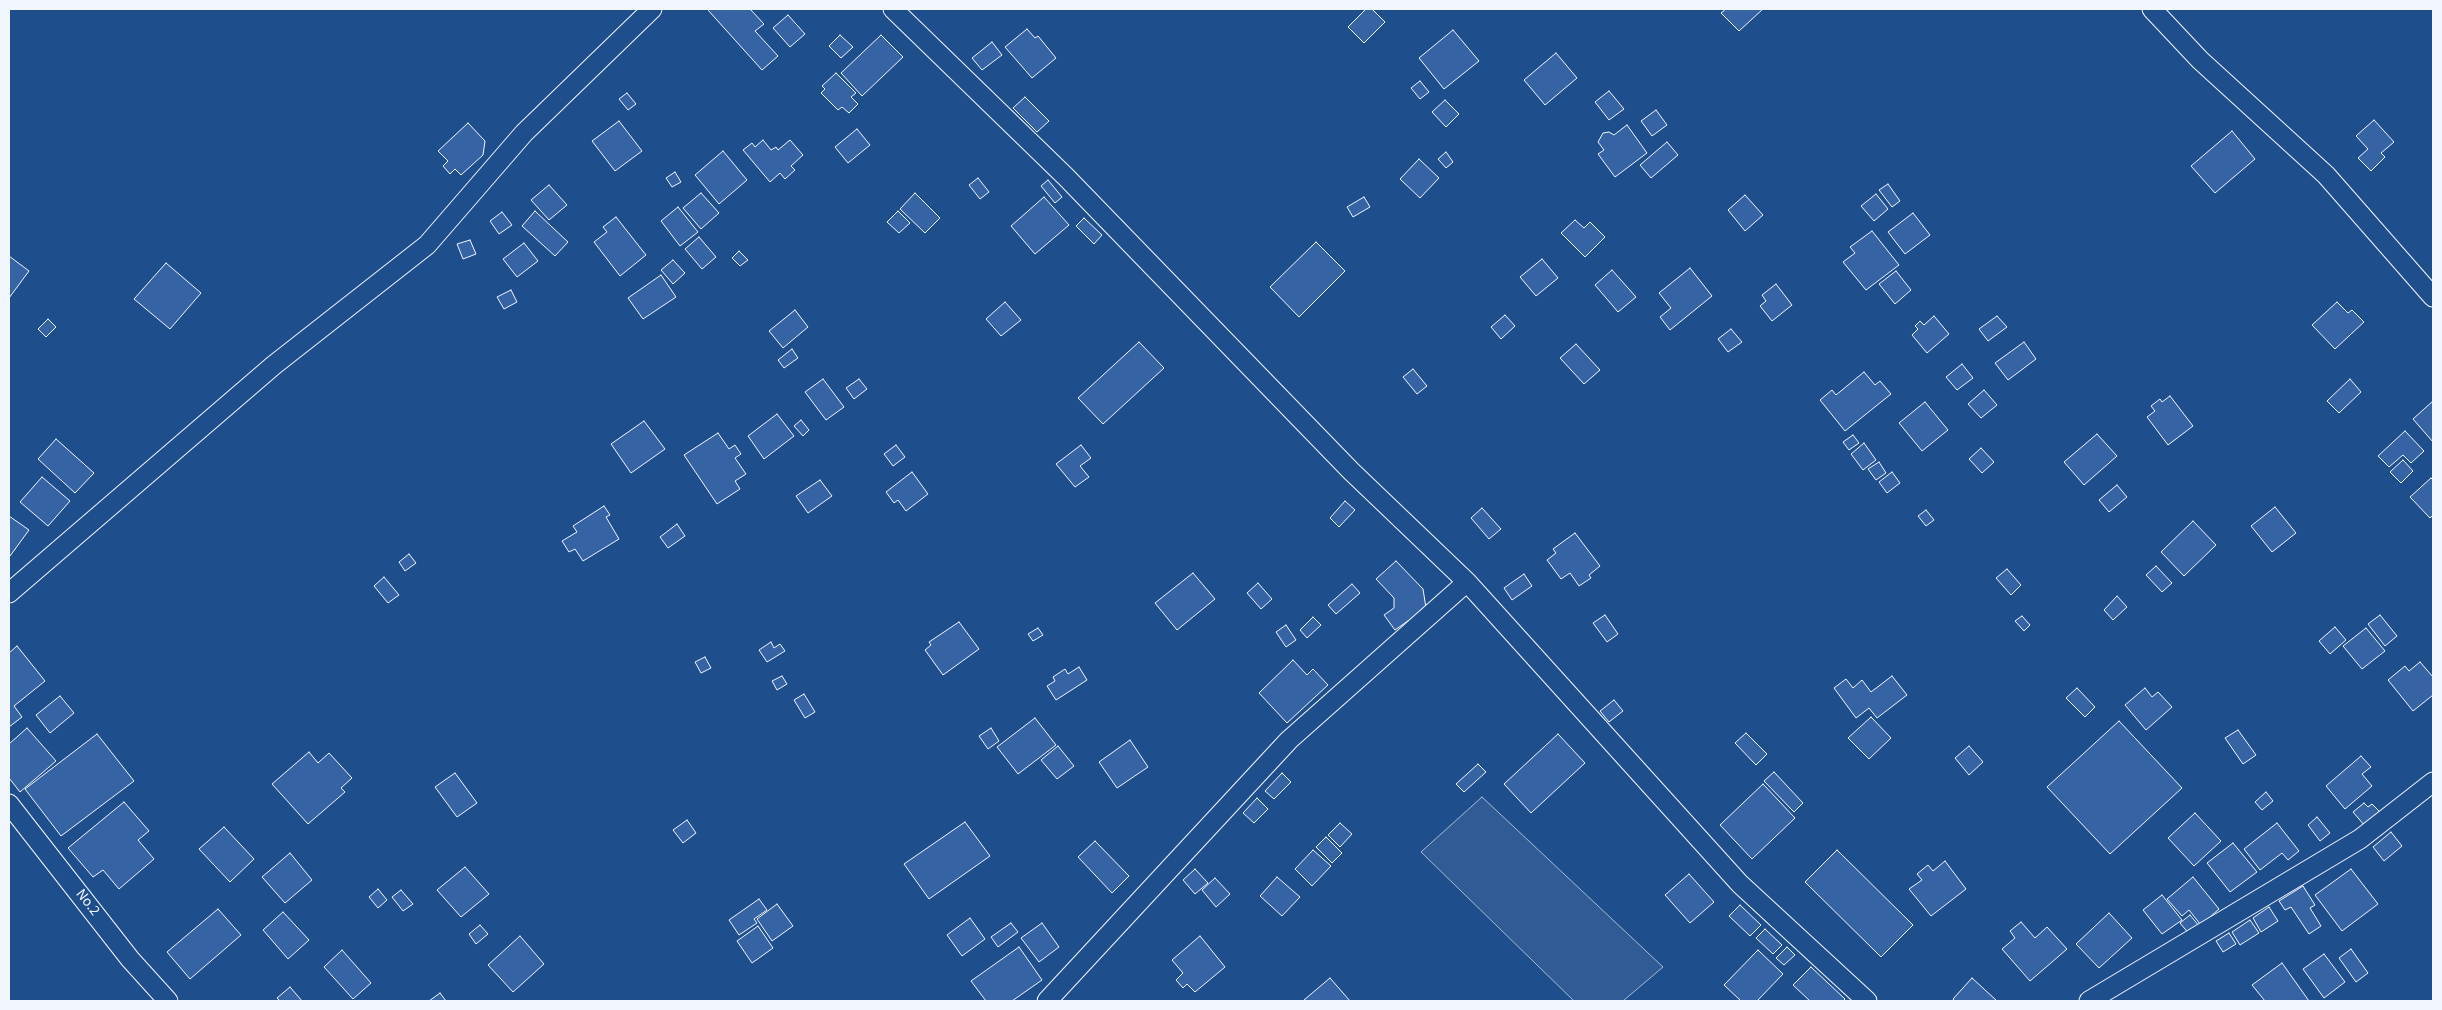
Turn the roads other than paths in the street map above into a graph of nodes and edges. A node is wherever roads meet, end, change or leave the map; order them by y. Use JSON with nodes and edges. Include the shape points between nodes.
{"nodes":[{"id":1,"x":652,"y":9,"type":"edge"},
{"id":2,"x":893,"y":9,"type":"edge"},
{"id":3,"x":2152,"y":9,"type":"edge"},
{"id":4,"x":2433,"y":297,"type":"edge"},
{"id":5,"x":1467,"y":582,"type":"junction"},
{"id":6,"x":9,"y":593,"type":"edge"},
{"id":7,"x":2433,"y":782,"type":"edge"},
{"id":8,"x":9,"y":804,"type":"edge"},
{"id":9,"x":168,"y":1001,"type":"edge"},
{"id":10,"x":1047,"y":1001,"type":"edge"},
{"id":11,"x":1867,"y":1001,"type":"edge"},
{"id":12,"x":2089,"y":1001,"type":"edge"}],
"edges":[{"from":1,"to":6,"type":"street","via":[[524,133],[427,245],[274,365]]},
{"from":2,"to":5,"type":"street","via":[[1066,177],[1351,471]]},
{"from":3,"to":4,"type":"street","via":[[2200,60],[2326,175]]},
{"from":5,"to":10,"type":"street","via":[[1289,740]]},
{"from":5,"to":11,"type":"street","via":[[1740,884]]},
{"from":7,"to":12,"type":"street","via":[[2360,840]]},
{"from":8,"to":9,"type":"street","name":"No.2","via":[[130,959]]}]}
